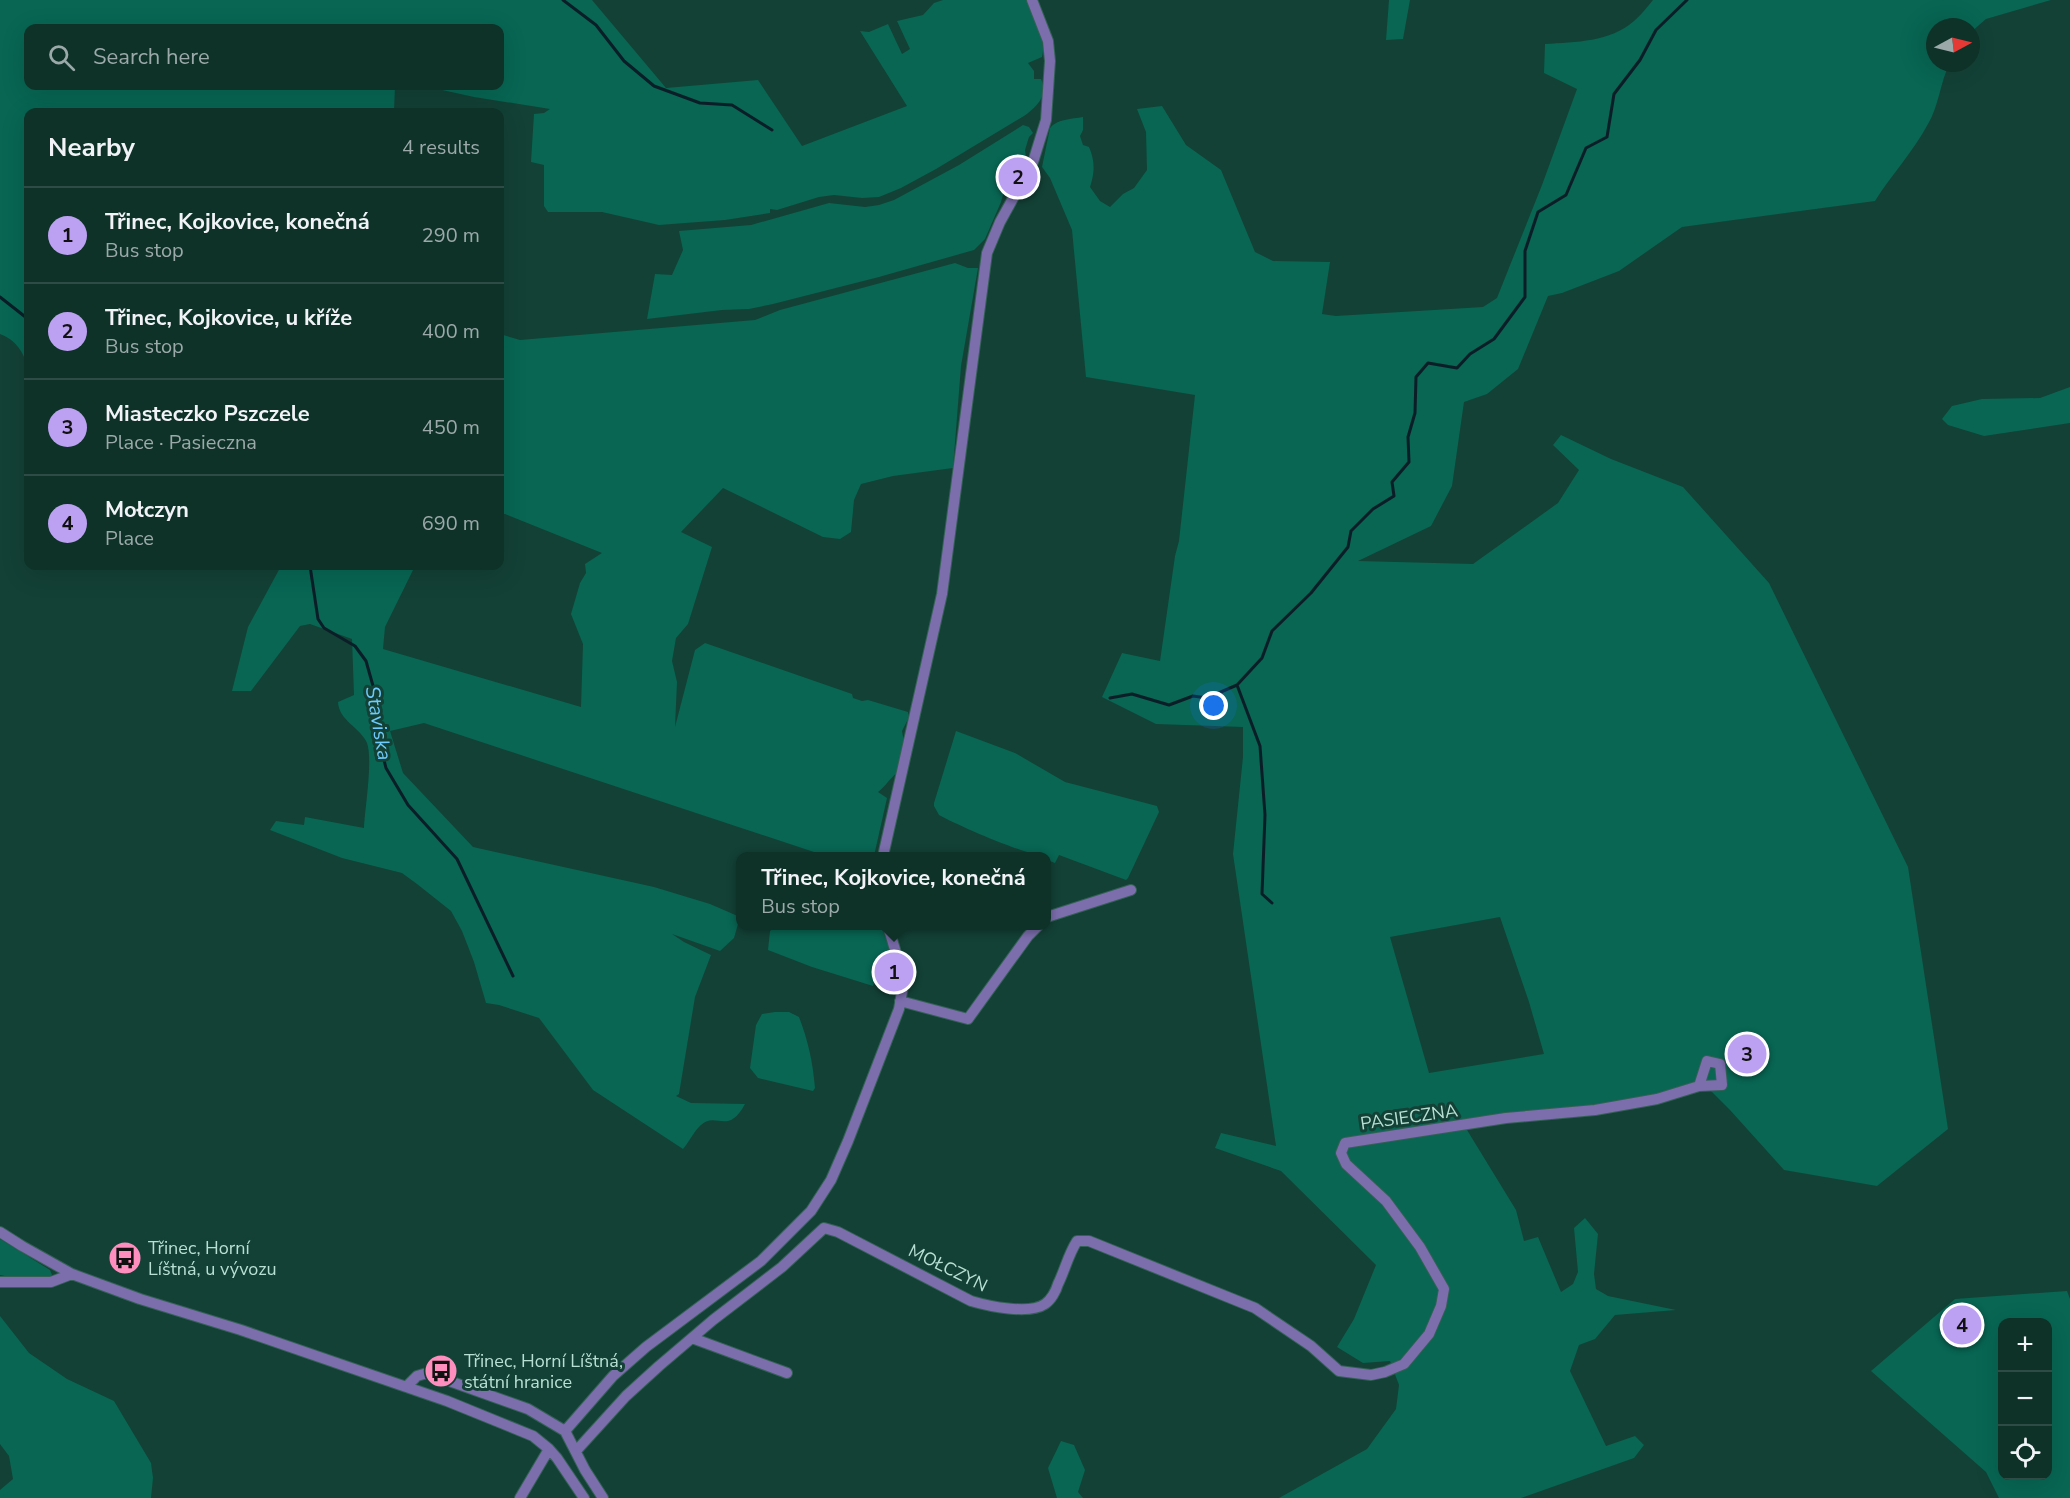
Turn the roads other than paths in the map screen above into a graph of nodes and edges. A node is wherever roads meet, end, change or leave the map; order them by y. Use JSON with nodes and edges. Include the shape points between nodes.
{"nodes":[{"id":1,"x":1032,"y":0,"type":"edge"},
{"id":2,"x":885,"y":852,"type":"edge"},
{"id":3,"x":1131,"y":890,"type":"dead end"},
{"id":4,"x":1051,"y":916,"type":"edge"},
{"id":5,"x":889,"y":930,"type":"edge"},
{"id":6,"x":1034,"y":930,"type":"edge"},
{"id":7,"x":900,"y":1002,"type":"junction"},
{"id":8,"x":1698,"y":1086,"type":"dead end"},
{"id":9,"x":0,"y":1232,"type":"edge"},
{"id":10,"x":72,"y":1274,"type":"junction"},
{"id":11,"x":0,"y":1282,"type":"edge"},
{"id":12,"x":1255,"y":1308,"type":"joint"},
{"id":13,"x":692,"y":1338,"type":"junction"},
{"id":14,"x":786,"y":1373,"type":"dead end"},
{"id":15,"x":406,"y":1387,"type":"junction"},
{"id":16,"x":509,"y":1403,"type":"junction"},
{"id":17,"x":502,"y":1423,"type":"junction"},
{"id":18,"x":565,"y":1431,"type":"junction"},
{"id":19,"x":549,"y":1449,"type":"junction"},
{"id":20,"x":576,"y":1451,"type":"junction"},
{"id":21,"x":520,"y":1498,"type":"edge"},
{"id":22,"x":584,"y":1498,"type":"edge"},
{"id":23,"x":603,"y":1498,"type":"edge"}],
"edges":[{"from":1,"to":2,"type":"street","via":[[1048,40],[1046,120],[1033,162],[987,253],[942,594]]},
{"from":3,"to":4,"type":"street"},
{"from":5,"to":7,"type":"street","via":[[904,980]]},
{"from":6,"to":7,"type":"street","via":[[969,1019]]},
{"from":7,"to":18,"type":"street","via":[[848,1141],[831,1180],[811,1211],[761,1261],[613,1376]]},
{"from":8,"to":12,"type":"street","name":"PASIECZNA","via":[[1657,1099],[1595,1110],[1506,1118],[1345,1143],[1341,1153],[1346,1164],[1386,1201],[1420,1247],[1444,1289],[1429,1334],[1395,1369],[1371,1375],[1339,1371]]},
{"from":9,"to":10,"type":"street"},
{"from":10,"to":11,"type":"street","via":[[51,1282]]},
{"from":10,"to":15,"type":"street"},
{"from":12,"to":13,"type":"street","name":"MOŁCZYN","via":[[1082,1240],[1071,1251],[1046,1304],[1027,1309],[988,1306],[824,1228],[782,1267]]},
{"from":13,"to":14,"type":"street"},
{"from":13,"to":20,"type":"street","name":"MOŁCZYN","via":[[626,1396]]},
{"from":15,"to":16,"type":"street","via":[[417,1376],[427,1373]]},
{"from":15,"to":17,"type":"street"},
{"from":16,"to":17,"type":"street"},
{"from":16,"to":18,"type":"street","via":[[528,1409]]},
{"from":17,"to":19,"type":"street","via":[[533,1436]]},
{"from":18,"to":20,"type":"street"},
{"from":19,"to":21,"type":"street"},
{"from":19,"to":22,"type":"street"},
{"from":20,"to":23,"type":"street"}]}
